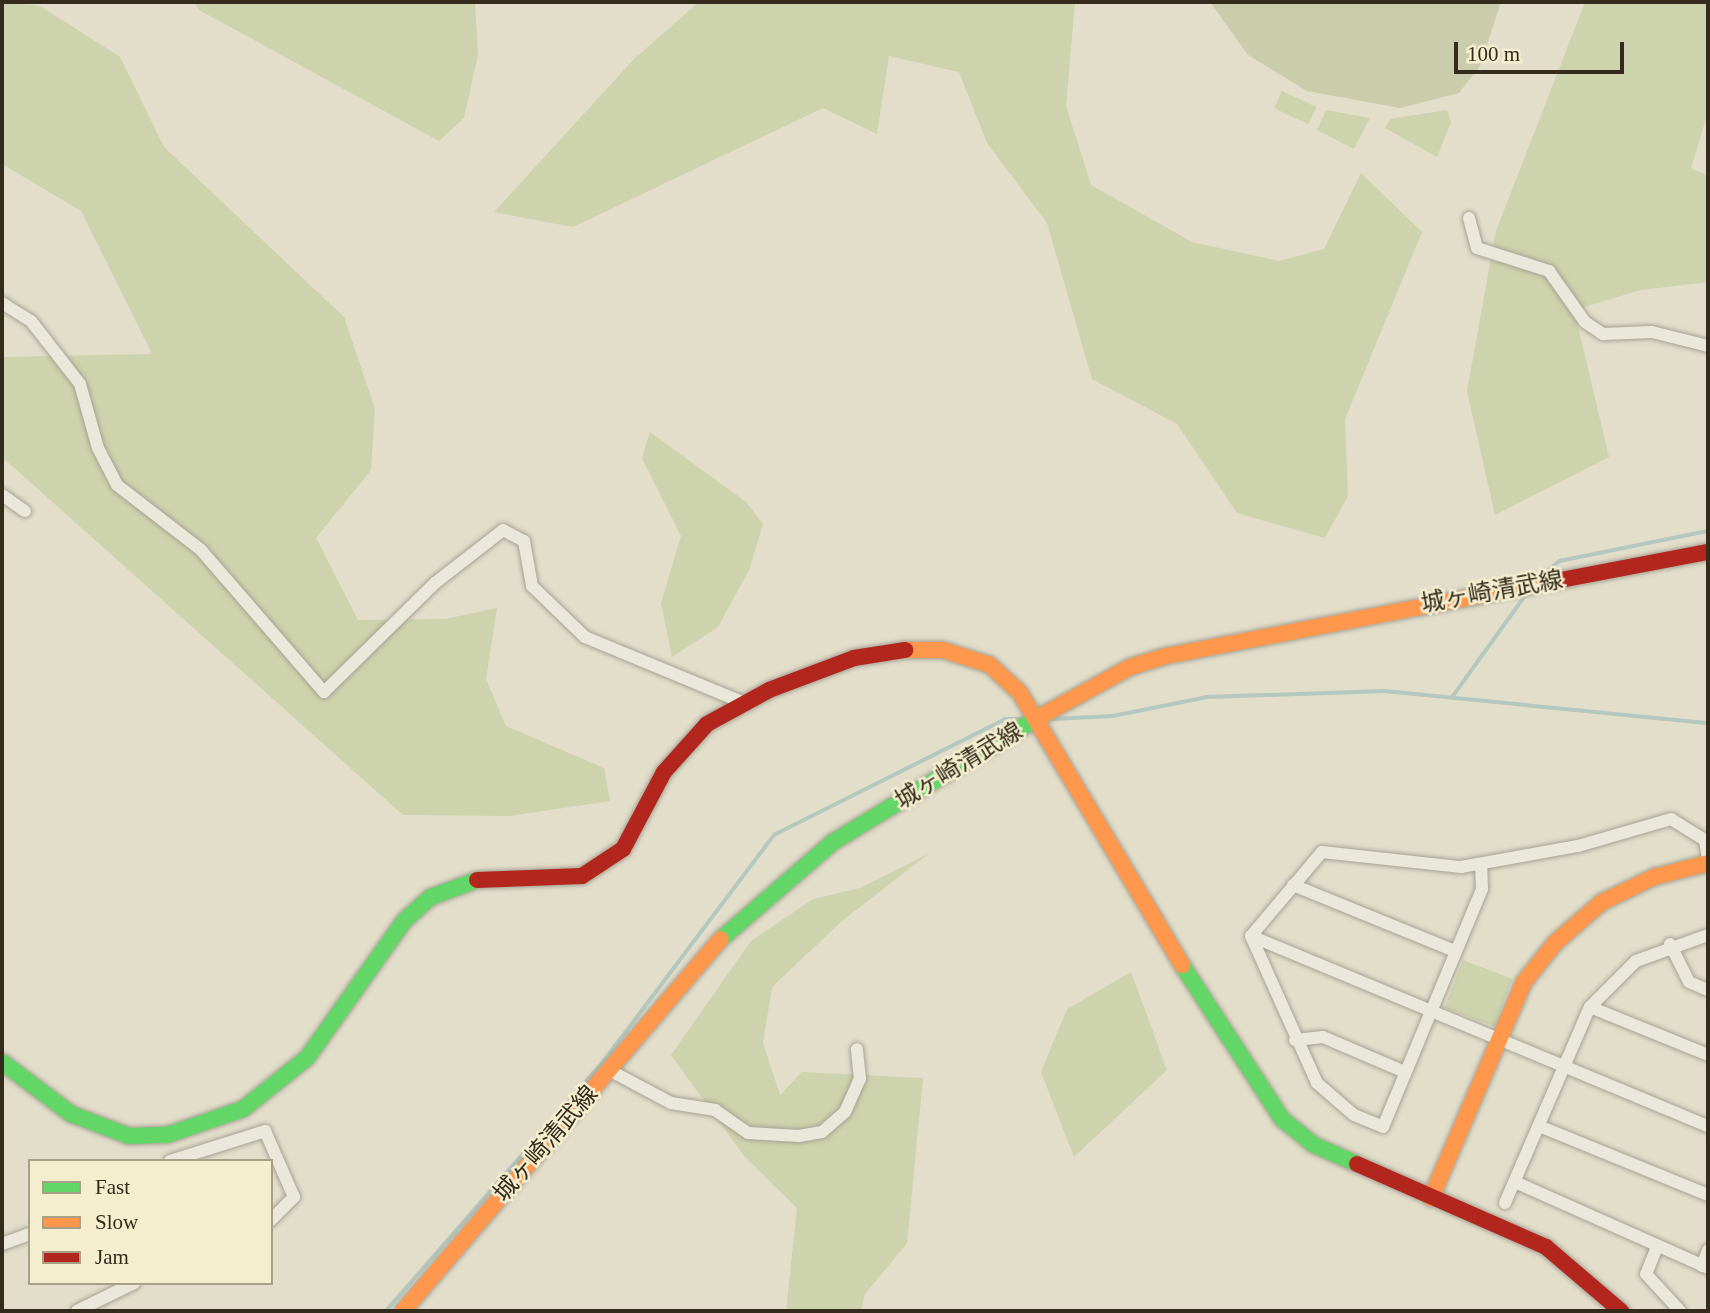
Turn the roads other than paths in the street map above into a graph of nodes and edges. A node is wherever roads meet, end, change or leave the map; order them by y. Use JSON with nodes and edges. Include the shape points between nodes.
{"nodes":[{"id":1,"x":1469,"y":218,"type":"dead end"},
{"id":2,"x":2,"y":303,"type":"edge"},
{"id":3,"x":1708,"y":346,"type":"edge"},
{"id":4,"x":2,"y":495,"type":"edge"},
{"id":5,"x":25,"y":511,"type":"dead end"},
{"id":6,"x":1708,"y":552,"type":"edge"},
{"id":7,"x":742,"y":702,"type":"junction"},
{"id":8,"x":1042,"y":716,"type":"junction"},
{"id":9,"x":1708,"y":862,"type":"edge"},
{"id":10,"x":1481,"y":864,"type":"junction"},
{"id":11,"x":1293,"y":885,"type":"junction"},
{"id":12,"x":1708,"y":935,"type":"edge"},
{"id":13,"x":1251,"y":936,"type":"junction"},
{"id":14,"x":1670,"y":944,"type":"junction"},
{"id":15,"x":1455,"y":951,"type":"junction"},
{"id":16,"x":1708,"y":990,"type":"edge"},
{"id":17,"x":1590,"y":1007,"type":"junction"},
{"id":18,"x":1430,"y":1010,"type":"junction"},
{"id":19,"x":1498,"y":1038,"type":"junction"},
{"id":20,"x":1296,"y":1040,"type":"junction"},
{"id":21,"x":857,"y":1049,"type":"dead end"},
{"id":22,"x":1708,"y":1055,"type":"edge"},
{"id":23,"x":2,"y":1062,"type":"edge"},
{"id":24,"x":1565,"y":1066,"type":"junction"},
{"id":25,"x":609,"y":1070,"type":"junction"},
{"id":26,"x":1405,"y":1072,"type":"junction"},
{"id":27,"x":1539,"y":1126,"type":"junction"},
{"id":28,"x":1708,"y":1126,"type":"edge"},
{"id":29,"x":176,"y":1159,"type":"edge"},
{"id":30,"x":1514,"y":1182,"type":"junction"},
{"id":31,"x":1708,"y":1195,"type":"edge"},
{"id":32,"x":1431,"y":1198,"type":"junction"},
{"id":33,"x":1505,"y":1203,"type":"dead end"},
{"id":34,"x":273,"y":1218,"type":"edge"},
{"id":35,"x":28,"y":1235,"type":"edge"},
{"id":36,"x":2,"y":1244,"type":"edge"},
{"id":37,"x":1657,"y":1247,"type":"junction"},
{"id":38,"x":1708,"y":1250,"type":"edge"},
{"id":39,"x":1705,"y":1267,"type":"edge"},
{"id":40,"x":130,"y":1285,"type":"edge"},
{"id":41,"x":77,"y":1311,"type":"edge"},
{"id":42,"x":403,"y":1311,"type":"edge"},
{"id":43,"x":1622,"y":1311,"type":"edge"},
{"id":44,"x":1680,"y":1311,"type":"edge"}],
"edges":[{"from":1,"to":3,"type":"street","via":[[1477,248],[1549,271],[1585,322],[1603,334],[1652,332]]},
{"from":2,"to":7,"type":"street","via":[[31,321],[80,384],[98,448],[117,485],[211,559],[324,692],[435,583],[503,530],[524,541],[532,586],[585,637]]},
{"from":4,"to":5,"type":"street"},
{"from":6,"to":8,"type":"street","name":"城ヶ崎清武線","via":[[1167,656],[1130,667]]},
{"from":7,"to":8,"type":"street","via":[[854,658],[920,648],[990,665]]},
{"from":7,"to":23,"type":"street","via":[[689,740],[664,772],[634,834],[598,868],[565,880],[505,876],[464,881],[416,907],[307,1058],[243,1109],[167,1135],[129,1136],[71,1114]]},
{"from":8,"to":25,"type":"street","name":"城ヶ崎清武線","via":[[785,876],[736,921]]},
{"from":8,"to":32,"type":"street","via":[[1242,1066],[1282,1119],[1314,1145]]},
{"from":9,"to":10,"type":"street","via":[[1705,840],[1671,819],[1578,846]]},
{"from":9,"to":19,"type":"street","via":[[1654,877],[1573,924],[1524,982]]},
{"from":10,"to":11,"type":"street","via":[[1422,868],[1322,852]]},
{"from":10,"to":15,"type":"street","via":[[1482,889]]},
{"from":11,"to":13,"type":"street"},
{"from":11,"to":15,"type":"street"},
{"from":12,"to":14,"type":"street"},
{"from":13,"to":18,"type":"street"},
{"from":13,"to":20,"type":"street"},
{"from":14,"to":16,"type":"street","via":[[1689,982]]},
{"from":14,"to":17,"type":"street","via":[[1636,961]]},
{"from":15,"to":18,"type":"street"},
{"from":17,"to":22,"type":"street"},
{"from":17,"to":24,"type":"street"},
{"from":18,"to":19,"type":"street"},
{"from":18,"to":26,"type":"street"},
{"from":19,"to":24,"type":"street"},
{"from":19,"to":32,"type":"street"},
{"from":20,"to":26,"type":"street","via":[[1323,1037]]},
{"from":20,"to":26,"type":"street","via":[[1317,1083],[1354,1115],[1382,1127]]},
{"from":21,"to":25,"type":"street","via":[[860,1079],[845,1112],[822,1132],[799,1136],[748,1133],[715,1110],[671,1103]]},
{"from":24,"to":27,"type":"street"},
{"from":24,"to":28,"type":"street"},
{"from":25,"to":42,"type":"street","name":"城ヶ崎清武線"},
{"from":27,"to":30,"type":"street"},
{"from":27,"to":31,"type":"street"},
{"from":29,"to":34,"type":"street","via":[[265,1131],[294,1197]]},
{"from":30,"to":33,"type":"street"},
{"from":30,"to":37,"type":"street"},
{"from":32,"to":43,"type":"street","via":[[1546,1247]]},
{"from":35,"to":36,"type":"street"},
{"from":37,"to":39,"type":"street"},
{"from":37,"to":44,"type":"street","via":[[1646,1274]]},
{"from":38,"to":39,"type":"street"},
{"from":40,"to":41,"type":"street"}]}
